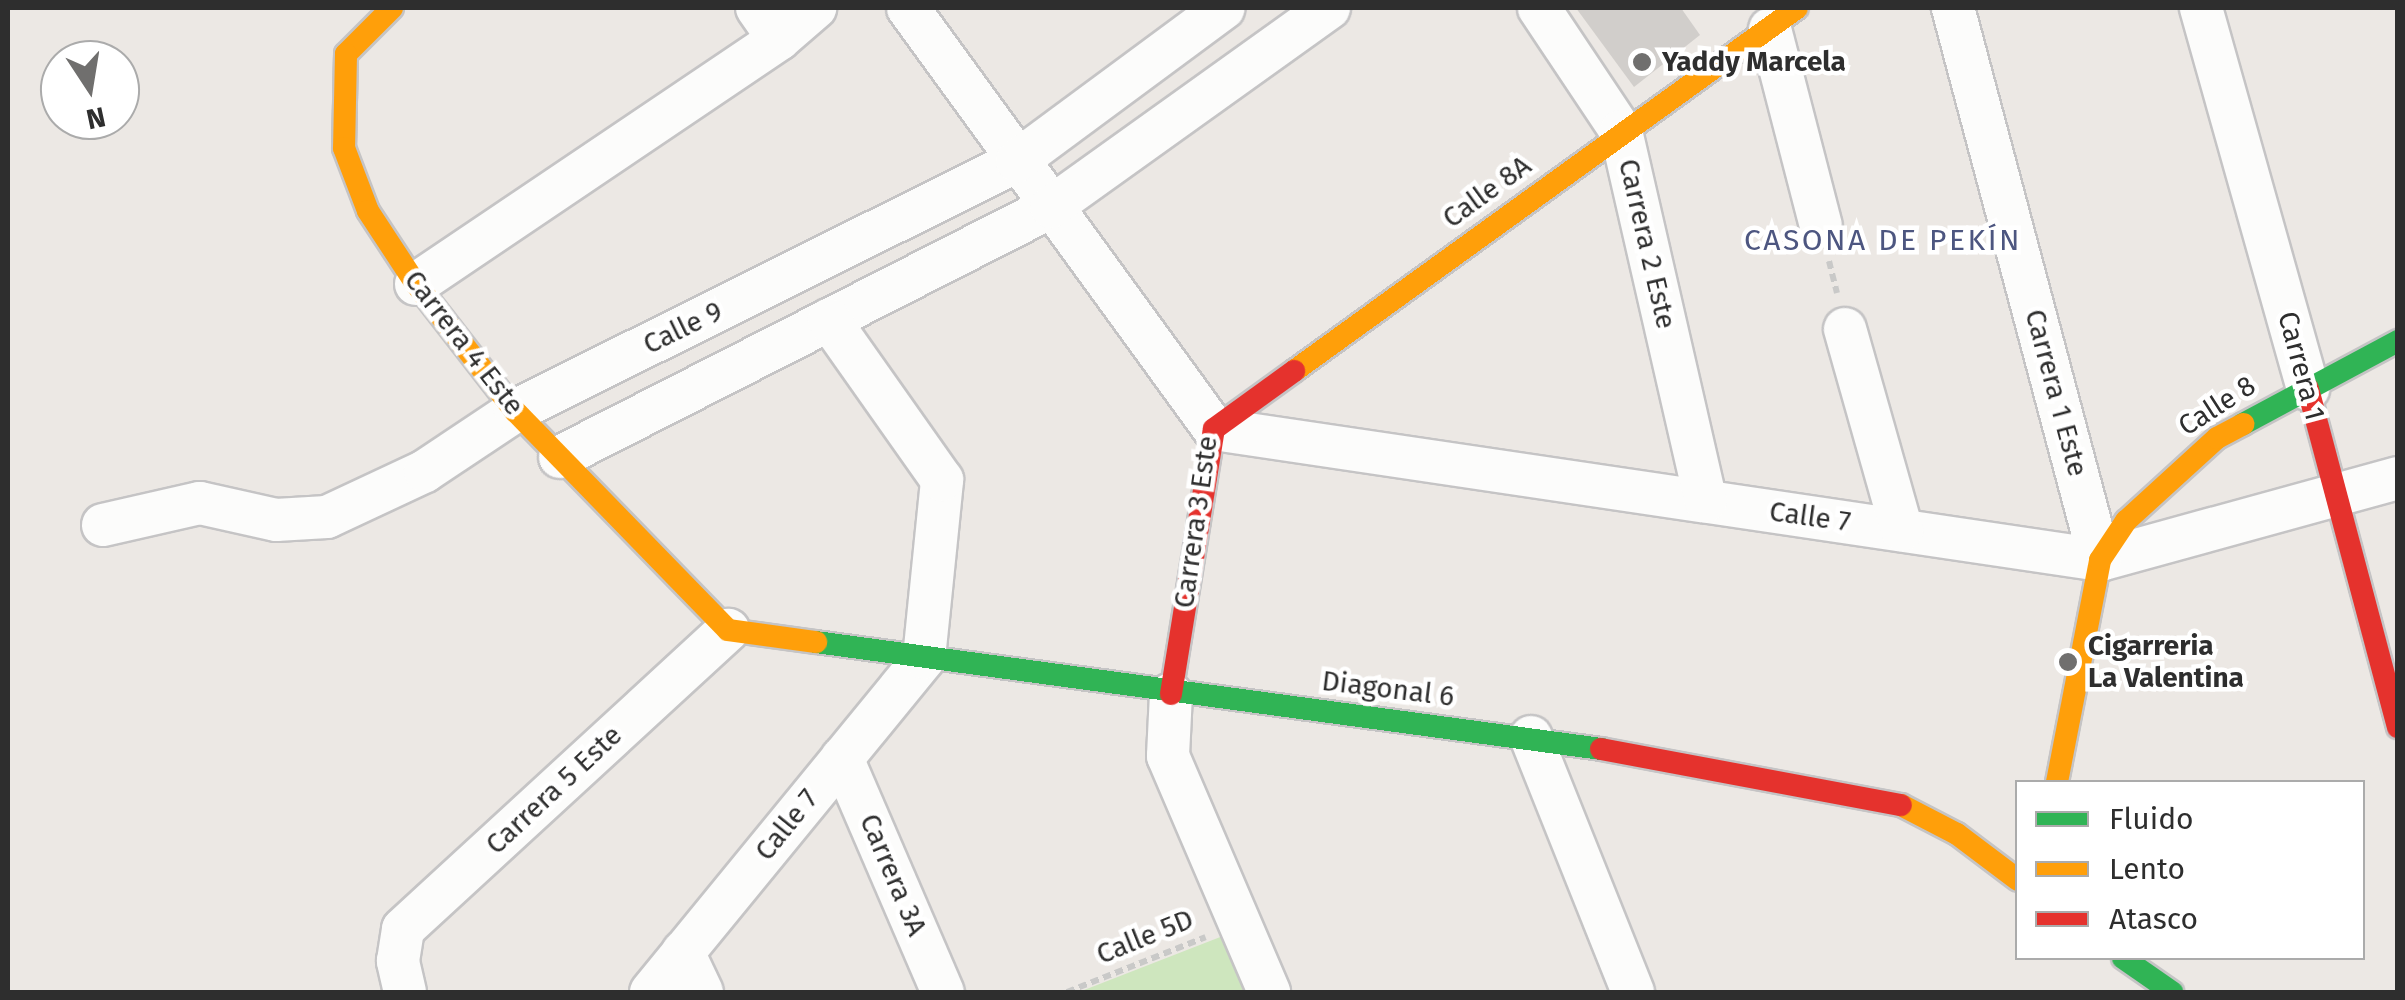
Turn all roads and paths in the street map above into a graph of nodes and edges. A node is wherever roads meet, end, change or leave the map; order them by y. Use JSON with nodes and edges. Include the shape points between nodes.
{"nodes":[{"id":1,"x":392,"y":8,"type":"edge"},
{"id":2,"x":814,"y":8,"type":"edge"},
{"id":3,"x":908,"y":8,"type":"edge"},
{"id":4,"x":1329,"y":8,"type":"edge"},
{"id":5,"x":1539,"y":8,"type":"edge"},
{"id":6,"x":1952,"y":8,"type":"edge"},
{"id":7,"x":2200,"y":8,"type":"edge"},
{"id":8,"x":1220,"y":9,"type":"edge"},
{"id":9,"x":1784,"y":18,"type":"edge"},
{"id":10,"x":768,"y":23,"type":"edge"},
{"id":11,"x":1621,"y":130,"type":"junction"},
{"id":12,"x":1017,"y":161,"type":"junction"},
{"id":13,"x":1051,"y":206,"type":"junction"},
{"id":14,"x":1821,"y":226,"type":"joint"},
{"id":15,"x":416,"y":284,"type":"junction"},
{"id":16,"x":828,"y":320,"type":"junction"},
{"id":17,"x":1845,"y":329,"type":"joint"},
{"id":18,"x":2398,"y":341,"type":"edge"},
{"id":19,"x":2308,"y":389,"type":"junction"},
{"id":20,"x":516,"y":411,"type":"junction"},
{"id":21,"x":1214,"y":429,"type":"junction"},
{"id":22,"x":560,"y":457,"type":"junction"},
{"id":23,"x":2398,"y":478,"type":"edge"},
{"id":24,"x":2336,"y":495,"type":"junction"},
{"id":25,"x":1706,"y":501,"type":"junction"},
{"id":26,"x":103,"y":525,"type":"dead end"},
{"id":27,"x":1902,"y":530,"type":"junction"},
{"id":28,"x":2100,"y":560,"type":"junction"},
{"id":29,"x":728,"y":630,"type":"junction"},
{"id":30,"x":924,"y":658,"type":"junction"},
{"id":31,"x":1171,"y":694,"type":"junction"},
{"id":32,"x":2398,"y":727,"type":"edge"},
{"id":33,"x":1531,"y":736,"type":"junction"},
{"id":34,"x":842,"y":758,"type":"junction"},
{"id":35,"x":2056,"y":780,"type":"edge"},
{"id":36,"x":2015,"y":878,"type":"edge"},
{"id":37,"x":1240,"y":924,"type":"junction"},
{"id":38,"x":684,"y":952,"type":"junction"},
{"id":39,"x":2127,"y":960,"type":"edge"},
{"id":40,"x":402,"y":977,"type":"edge"},
{"id":41,"x":651,"y":992,"type":"edge"},
{"id":42,"x":702,"y":992,"type":"edge"},
{"id":43,"x":943,"y":992,"type":"edge"},
{"id":44,"x":1067,"y":992,"type":"edge"},
{"id":45,"x":1269,"y":992,"type":"edge"},
{"id":46,"x":1632,"y":992,"type":"edge"},
{"id":47,"x":2172,"y":992,"type":"edge"}],
"edges":[{"from":1,"to":15,"type":"main road","name":"Carrera 4 Este","via":[[346,54],[340,108],[344,148],[368,211]]},
{"from":2,"to":10,"type":"street"},
{"from":3,"to":12,"type":"street","name":"Carrera 3 Este"},
{"from":4,"to":13,"type":"street"},
{"from":5,"to":11,"type":"street","name":"Carrera 2 Este"},
{"from":6,"to":28,"type":"street","name":"Carrera 1 Este"},
{"from":7,"to":19,"type":"street","name":"Carrera 1"},
{"from":8,"to":12,"type":"street","name":"Calle 9"},
{"from":9,"to":11,"type":"main road","name":"Calle 8A"},
{"from":9,"to":14,"type":"street"},
{"from":10,"to":15,"type":"street"},
{"from":11,"to":21,"type":"main road","name":"Calle 8A"},
{"from":11,"to":25,"type":"street","name":"Carrera 2 Este"},
{"from":12,"to":13,"type":"street","name":"Carrera 3 Este"},
{"from":12,"to":20,"type":"street","name":"Calle 9"},
{"from":13,"to":16,"type":"street"},
{"from":13,"to":21,"type":"street","name":"Carrera 3 Este"},
{"from":14,"to":17,"type":"path"},
{"from":15,"to":20,"type":"main road","name":"Carrera 4 Este"},
{"from":16,"to":22,"type":"street"},
{"from":16,"to":30,"type":"street","via":[[942,480]]},
{"from":17,"to":27,"type":"street"},
{"from":18,"to":19,"type":"main road","name":"Calle 8"},
{"from":19,"to":24,"type":"main road","name":"Carrera 1"},
{"from":19,"to":28,"type":"main road","name":"Calle 8","via":[[2230,430],[2187,462],[2126,521]]},
{"from":20,"to":22,"type":"main road","name":"Carrera 4 Este"},
{"from":20,"to":26,"type":"street","name":"Calle 9","via":[[425,472],[326,517],[276,520],[200,503]]},
{"from":21,"to":25,"type":"street","name":"Calle 7"},
{"from":21,"to":31,"type":"main road","name":"Carrera 3 Este"},
{"from":22,"to":29,"type":"main road","name":"Carrera 4 Este"},
{"from":23,"to":24,"type":"street","name":"Calle 7"},
{"from":24,"to":28,"type":"street","name":"Calle 7"},
{"from":24,"to":32,"type":"main road","name":"Carrera 1"},
{"from":25,"to":27,"type":"street","name":"Calle 7"},
{"from":27,"to":28,"type":"street","name":"Calle 7"},
{"from":28,"to":35,"type":"main road","name":"Carrera 1 Este"},
{"from":29,"to":30,"type":"main road","name":"Diagonal 6"},
{"from":29,"to":40,"type":"street","name":"Carrera 5 Este","via":[[403,929]]},
{"from":30,"to":31,"type":"main road","name":"Diagonal 6"},
{"from":30,"to":34,"type":"street","name":"Calle 7"},
{"from":31,"to":33,"type":"main road","name":"Diagonal 6"},
{"from":31,"to":37,"type":"street","name":"Carrera 3 Este","via":[[1168,756]]},
{"from":33,"to":36,"type":"main road","name":"Diagonal 6","via":[[1840,789],[1907,807]]},
{"from":33,"to":46,"type":"street"},
{"from":34,"to":38,"type":"street","name":"Calle 7"},
{"from":34,"to":43,"type":"street","name":"Carrera 3A"},
{"from":37,"to":44,"type":"path","name":"Calle 5D"},
{"from":37,"to":45,"type":"street","name":"Carrera 3 Este"},
{"from":38,"to":41,"type":"street","name":"Calle 7"},
{"from":38,"to":42,"type":"street"},
{"from":39,"to":47,"type":"main road"}]}
